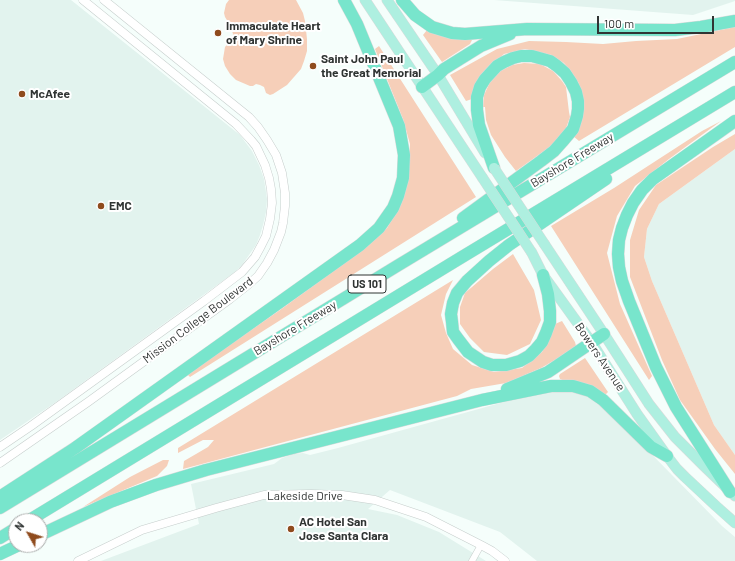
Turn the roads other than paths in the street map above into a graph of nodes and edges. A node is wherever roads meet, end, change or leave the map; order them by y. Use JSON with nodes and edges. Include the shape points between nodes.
{"nodes":[{"id":1,"x":83,"y":0,"type":"edge"},
{"id":2,"x":104,"y":0,"type":"edge"},
{"id":3,"x":344,"y":0,"type":"edge"},
{"id":4,"x":365,"y":0,"type":"edge"},
{"id":5,"x":387,"y":0,"type":"edge"},
{"id":6,"x":402,"y":0,"type":"edge"},
{"id":7,"x":735,"y":21,"type":"edge"},
{"id":8,"x":527,"y":29,"type":"junction"},
{"id":9,"x":735,"y":62,"type":"edge"},
{"id":10,"x":438,"y":75,"type":"junction"},
{"id":11,"x":422,"y":87,"type":"junction"},
{"id":12,"x":735,"y":92,"type":"edge"},
{"id":13,"x":712,"y":106,"type":"junction"},
{"id":14,"x":735,"y":121,"type":"edge"},
{"id":15,"x":494,"y":168,"type":"junction"},
{"id":16,"x":397,"y":266,"type":"junction"},
{"id":17,"x":543,"y":275,"type":"junction"},
{"id":18,"x":604,"y":334,"type":"junction"},
{"id":19,"x":592,"y":343,"type":"junction"},
{"id":20,"x":482,"y":400,"type":"junction"},
{"id":21,"x":0,"y":447,"type":"edge"},
{"id":22,"x":667,"y":456,"type":"junction"},
{"id":23,"x":0,"y":463,"type":"edge"},
{"id":24,"x":733,"y":494,"type":"edge"},
{"id":25,"x":0,"y":498,"type":"edge"},
{"id":26,"x":0,"y":508,"type":"edge"},
{"id":27,"x":41,"y":513,"type":"edge"},
{"id":28,"x":735,"y":523,"type":"edge"},
{"id":29,"x":48,"y":531,"type":"edge"},
{"id":30,"x":481,"y":545,"type":"junction"},
{"id":31,"x":78,"y":561,"type":"edge"},
{"id":32,"x":472,"y":561,"type":"edge"},
{"id":33,"x":505,"y":561,"type":"edge"}],
"edges":[{"from":1,"to":21,"type":"street","name":"Mission College Boulevard","via":[[236,124],[251,140],[266,165],[271,189],[270,219],[261,246],[242,272]]},
{"from":2,"to":23,"type":"street","name":"Mission College Boulevard","via":[[258,127],[276,155],[282,173],[286,206],[283,223],[267,263],[258,276],[241,291]]},
{"from":3,"to":25,"type":"highway","via":[[357,24],[399,126],[404,155],[403,178],[390,213],[379,228],[360,245],[75,448]]},
{"from":4,"to":11,"type":"main road","name":"Bowers Avenue"},
{"from":5,"to":10,"type":"main road","name":"Bowers Avenue"},
{"from":6,"to":8,"type":"highway","via":[[415,15],[432,27],[452,33]]},
{"from":7,"to":8,"type":"highway","via":[[675,30]]},
{"from":8,"to":10,"type":"highway","via":[[481,46]]},
{"from":9,"to":16,"type":"highway","name":"Bayshore Freeway","number":"US 101"},
{"from":10,"to":11,"type":"highway"},
{"from":10,"to":15,"type":"main road","name":"Bowers Avenue"},
{"from":11,"to":17,"type":"main road","name":"Bowers Avenue","bridge":true,"via":[[482,176]]},
{"from":12,"to":13,"type":"highway","number":"US 101"},
{"from":13,"to":17,"type":"highway","via":[[509,245],[467,282],[457,293],[451,314],[453,332],[462,346],[475,357],[492,365],[506,365],[529,356],[542,342],[550,322],[548,294]]},
{"from":13,"to":27,"type":"highway","number":"US 101"},
{"from":14,"to":24,"type":"highway","via":[[642,190],[626,215],[618,254],[622,281],[656,367],[676,407]]},
{"from":15,"to":16,"type":"highway","via":[[479,125],[477,97],[480,87],[496,66],[513,58],[532,56],[550,61],[565,73],[576,92],[578,109],[570,133],[541,161]]},
{"from":15,"to":18,"type":"main road","name":"Bowers Avenue","bridge":true},
{"from":16,"to":26,"type":"highway","name":"Bayshore Freeway","number":"US 101"},
{"from":17,"to":19,"type":"main road","name":"Bowers Avenue"},
{"from":18,"to":19,"type":"highway"},
{"from":18,"to":24,"type":"main road","name":"Bowers Avenue","via":[[675,437]]},
{"from":19,"to":20,"type":"highway","via":[[548,372]]},
{"from":19,"to":22,"type":"main road","name":"Bowers Avenue"},
{"from":20,"to":22,"type":"highway","via":[[551,386],[573,386],[603,400],[651,447]]},
{"from":20,"to":29,"type":"highway","via":[[156,485],[110,502]]},
{"from":22,"to":28,"type":"main road","name":"Bowers Avenue","via":[[681,473]]},
{"from":30,"to":31,"type":"street","name":"Lakeside Drive","via":[[426,517],[375,500],[342,495],[264,495],[142,530]]},
{"from":30,"to":32,"type":"street"},
{"from":30,"to":33,"type":"street","name":"Lakeside Drive"}]}
